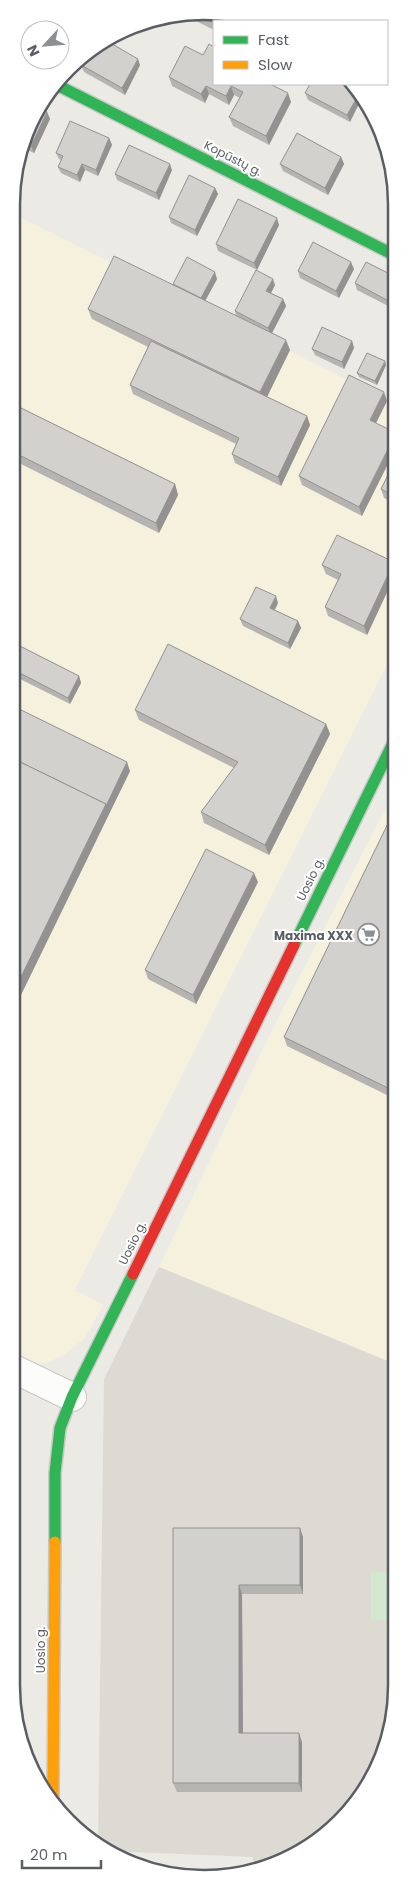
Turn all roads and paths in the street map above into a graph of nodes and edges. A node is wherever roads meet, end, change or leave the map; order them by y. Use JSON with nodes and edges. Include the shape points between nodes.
{"nodes":[{"id":1,"x":61,"y":89,"type":"edge"},
{"id":2,"x":388,"y":252,"type":"edge"},
{"id":3,"x":388,"y":752,"type":"edge"},
{"id":4,"x":20,"y":1372,"type":"edge"},
{"id":5,"x":72,"y":1397,"type":"junction"},
{"id":6,"x":53,"y":1791,"type":"edge"}],
"edges":[{"from":1,"to":2,"type":"street","name":"Kopūstų g."},
{"from":3,"to":5,"type":"street","name":"Uosio g."},
{"from":4,"to":5,"type":"street"},
{"from":5,"to":6,"type":"street","name":"Uosio g.","via":[[60,1428],[55,1473]]}]}
